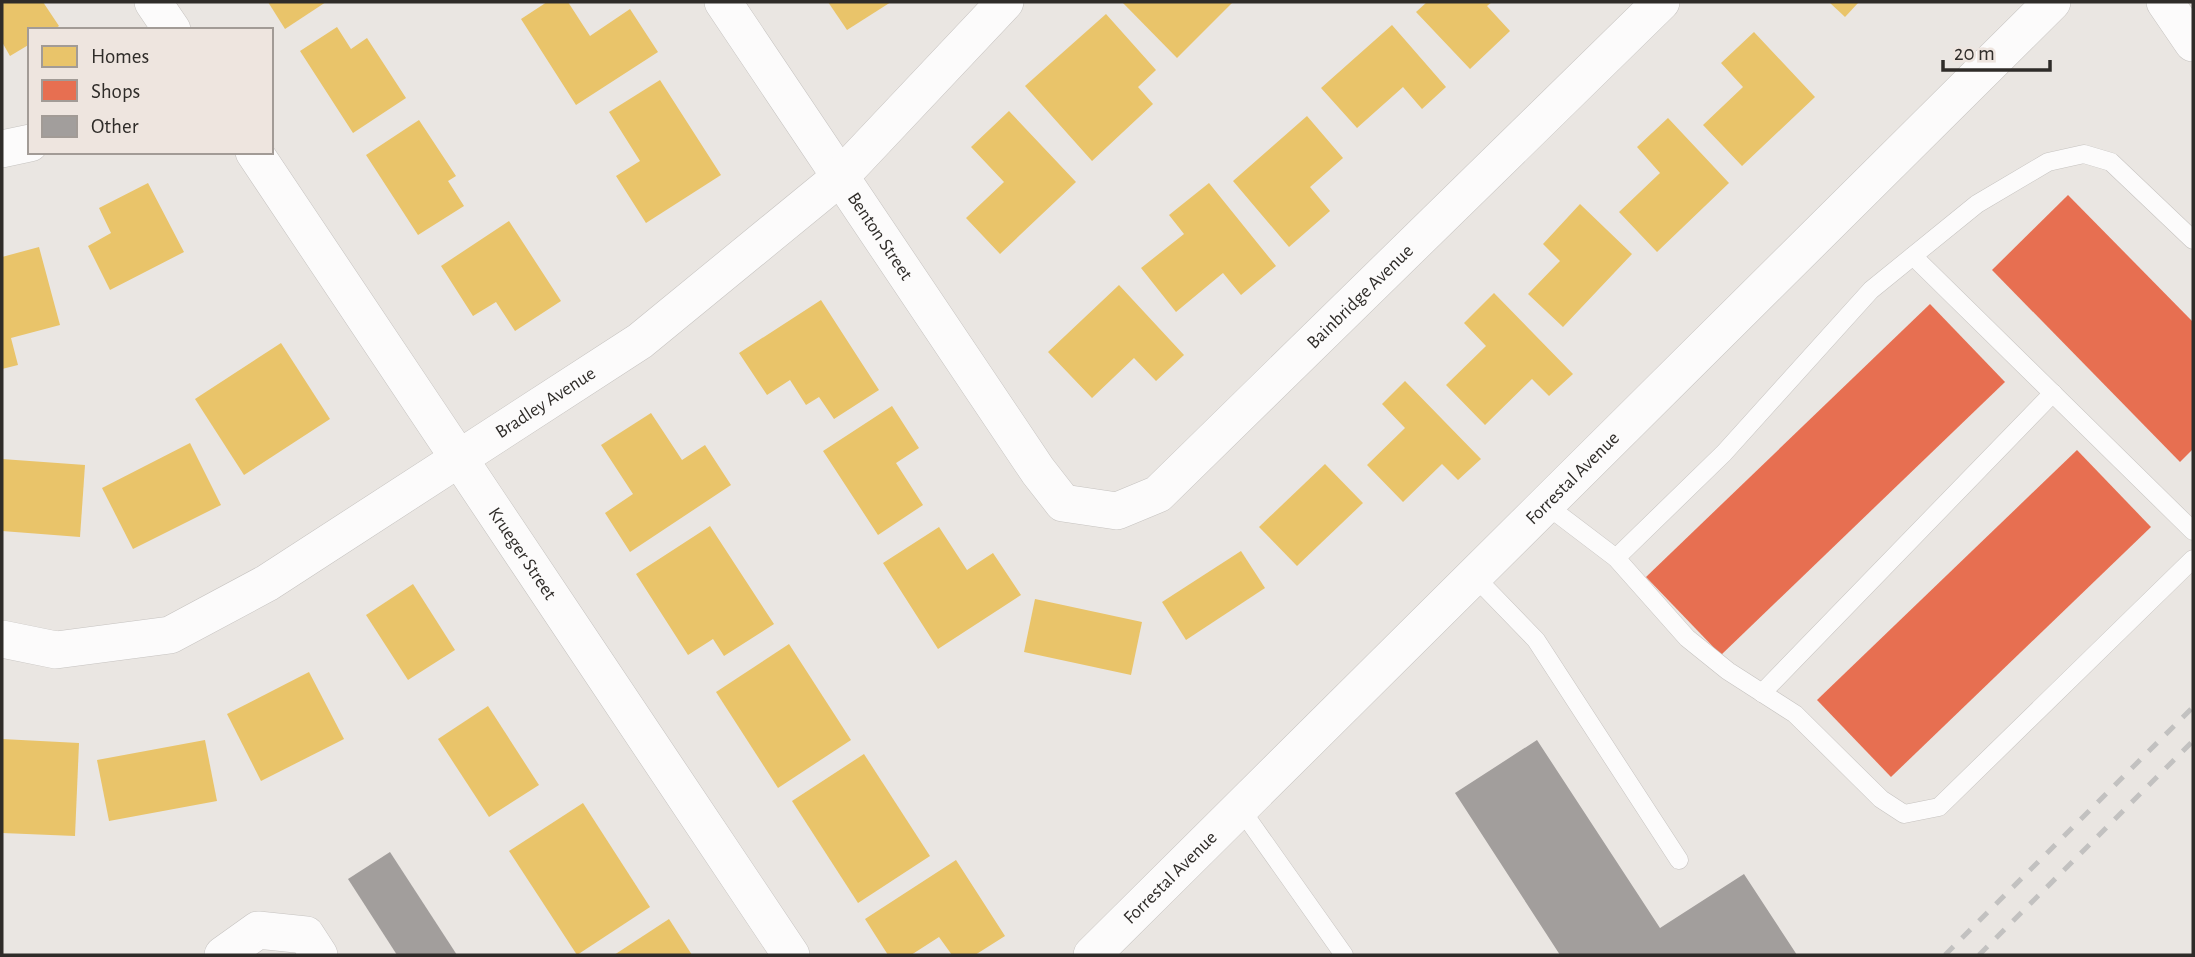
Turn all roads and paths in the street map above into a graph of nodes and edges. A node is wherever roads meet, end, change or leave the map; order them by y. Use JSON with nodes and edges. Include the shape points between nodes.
{"nodes":[{"id":1,"x":153,"y":2,"type":"edge"},
{"id":2,"x":723,"y":2,"type":"edge"},
{"id":3,"x":1004,"y":2,"type":"edge"},
{"id":4,"x":1661,"y":2,"type":"edge"},
{"id":5,"x":2052,"y":2,"type":"edge"},
{"id":6,"x":2165,"y":2,"type":"edge"},
{"id":7,"x":171,"y":28,"type":"edge"},
{"id":8,"x":2193,"y":43,"type":"edge"},
{"id":9,"x":28,"y":143,"type":"edge"},
{"id":10,"x":2,"y":149,"type":"edge"},
{"id":11,"x":255,"y":154,"type":"edge"},
{"id":12,"x":839,"y":178,"type":"junction"},
{"id":13,"x":2193,"y":240,"type":"edge"},
{"id":14,"x":1913,"y":256,"type":"junction"},
{"id":15,"x":2053,"y":393,"type":"junction"},
{"id":16,"x":458,"y":458,"type":"junction"},
{"id":17,"x":1038,"y":471,"type":"joint"},
{"id":18,"x":1545,"y":505,"type":"junction"},
{"id":19,"x":2193,"y":531,"type":"edge"},
{"id":20,"x":1616,"y":558,"type":"junction"},
{"id":21,"x":2193,"y":559,"type":"edge"},
{"id":22,"x":1474,"y":576,"type":"junction"},
{"id":23,"x":2,"y":639,"type":"edge"},
{"id":24,"x":1762,"y":693,"type":"junction"},
{"id":25,"x":1240,"y":808,"type":"junction"},
{"id":26,"x":1679,"y":860,"type":"dead end"},
{"id":27,"x":223,"y":955,"type":"edge"},
{"id":28,"x":319,"y":955,"type":"edge"},
{"id":29,"x":791,"y":955,"type":"edge"},
{"id":30,"x":1092,"y":955,"type":"edge"},
{"id":31,"x":1344,"y":955,"type":"edge"}],
"edges":[{"from":1,"to":7,"type":"street"},
{"from":2,"to":12,"type":"street","name":"Benton Street"},
{"from":3,"to":12,"type":"street","name":"Bradley Avenue"},
{"from":4,"to":17,"type":"street","name":"Bainbridge Avenue","via":[[1158,494],[1116,511],[1063,503]]},
{"from":5,"to":18,"type":"street","name":"Forrestal Avenue"},
{"from":6,"to":8,"type":"street"},
{"from":9,"to":10,"type":"street"},
{"from":11,"to":16,"type":"street","name":"Krueger Street"},
{"from":12,"to":16,"type":"street","name":"Bradley Avenue","via":[[640,341]]},
{"from":12,"to":17,"type":"street","name":"Benton Street"},
{"from":13,"to":14,"type":"lane","via":[[2111,162],[2084,154],[2048,162],[1977,204]]},
{"from":14,"to":15,"type":"lane"},
{"from":14,"to":20,"type":"lane","via":[[1871,290],[1724,453]]},
{"from":15,"to":19,"type":"lane"},
{"from":15,"to":24,"type":"lane"},
{"from":16,"to":23,"type":"street","name":"Bradley Avenue","via":[[267,583],[170,635],[56,650]]},
{"from":16,"to":29,"type":"street","name":"Krueger Street"},
{"from":18,"to":20,"type":"lane"},
{"from":18,"to":22,"type":"street","name":"Forrestal Avenue"},
{"from":20,"to":24,"type":"lane","via":[[1687,638]]},
{"from":21,"to":24,"type":"lane","via":[[1939,807],[1921,813],[1904,814],[1881,799],[1795,714]]},
{"from":22,"to":25,"type":"street","name":"Forrestal Avenue"},
{"from":22,"to":26,"type":"lane","via":[[1536,640]]},
{"from":25,"to":30,"type":"street","name":"Forrestal Avenue"},
{"from":25,"to":31,"type":"lane"},
{"from":27,"to":28,"type":"street","via":[[258,929],[306,935]]}]}
